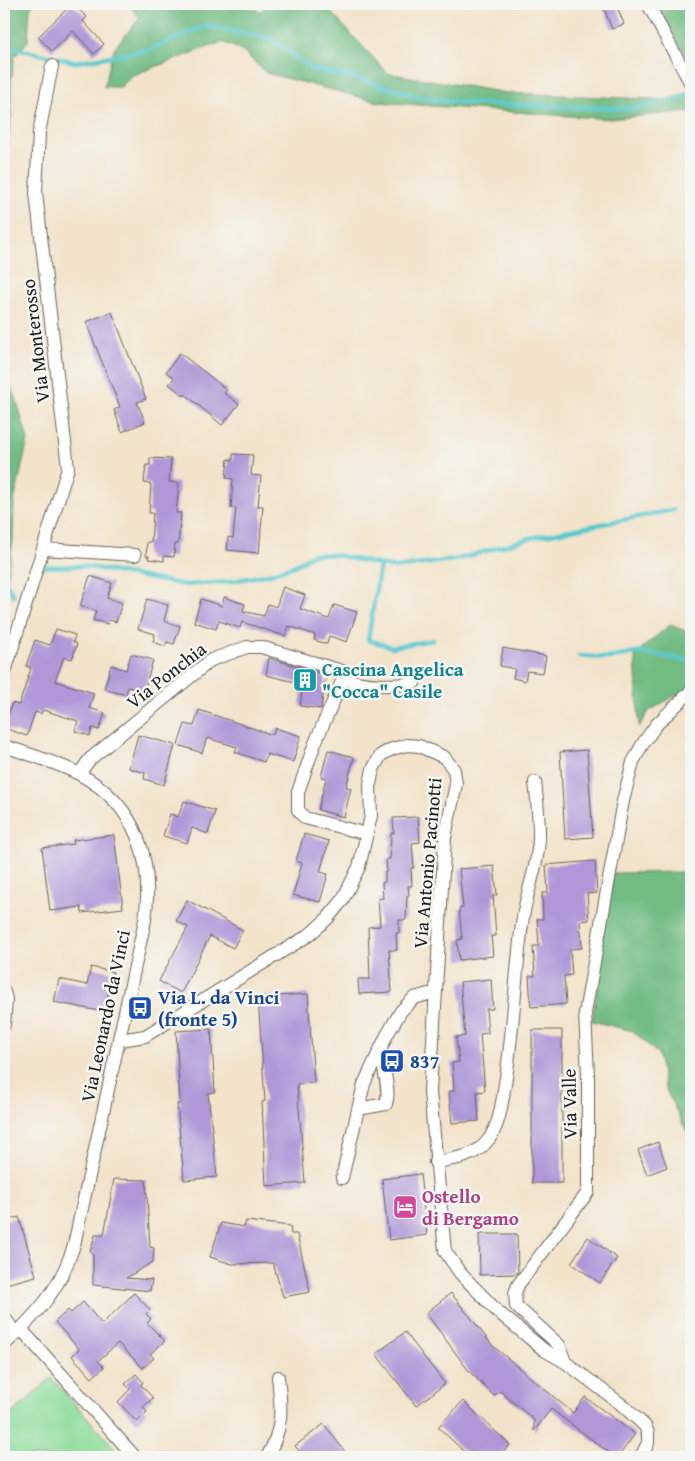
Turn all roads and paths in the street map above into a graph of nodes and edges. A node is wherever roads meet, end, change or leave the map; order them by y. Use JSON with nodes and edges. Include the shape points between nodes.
{"nodes":[{"id":1,"x":648,"y":4,"type":"edge"},
{"id":2,"x":52,"y":66,"type":"dead end"},
{"id":3,"x":691,"y":84,"type":"edge"},
{"id":4,"x":44,"y":549,"type":"junction"},
{"id":5,"x":135,"y":555,"type":"dead end"},
{"id":6,"x":4,"y":675,"type":"edge"},
{"id":7,"x":343,"y":679,"type":"junction"},
{"id":8,"x":414,"y":682,"type":"dead end"},
{"id":9,"x":691,"y":691,"type":"edge"},
{"id":10,"x":4,"y":746,"type":"edge"},
{"id":11,"x":79,"y":774,"type":"junction"},
{"id":12,"x":536,"y":782,"type":"dead end"},
{"id":13,"x":367,"y":834,"type":"junction"},
{"id":14,"x":4,"y":992,"type":"edge"},
{"id":15,"x":436,"y":992,"type":"junction"},
{"id":16,"x":4,"y":1025,"type":"edge"},
{"id":17,"x":120,"y":1040,"type":"junction"},
{"id":18,"x":381,"y":1048,"type":"junction"},
{"id":19,"x":358,"y":1109,"type":"junction"},
{"id":20,"x":435,"y":1162,"type":"junction"},
{"id":21,"x":342,"y":1178,"type":"dead end"},
{"id":22,"x":4,"y":1317,"type":"edge"},
{"id":23,"x":18,"y":1331,"type":"junction"},
{"id":24,"x":4,"y":1345,"type":"edge"},
{"id":25,"x":565,"y":1362,"type":"junction"},
{"id":26,"x":278,"y":1378,"type":"dead end"},
{"id":27,"x":135,"y":1457,"type":"edge"},
{"id":28,"x":267,"y":1457,"type":"edge"},
{"id":29,"x":641,"y":1457,"type":"edge"}],
"edges":[{"from":1,"to":3,"type":"street"},
{"from":2,"to":4,"type":"street","name":"Via Monterosso","via":[[38,133],[36,193],[68,468]]},
{"from":4,"to":5,"type":"street"},
{"from":4,"to":6,"type":"street","name":"Via Monterosso"},
{"from":7,"to":8,"type":"street","name":"Via Ponchia","via":[[374,686]]},
{"from":7,"to":11,"type":"street","name":"Via Ponchia","via":[[342,671],[338,669],[279,651],[247,646],[232,651],[204,666],[90,759]]},
{"from":7,"to":13,"type":"street","via":[[298,792],[298,810],[305,818]]},
{"from":9,"to":25,"type":"street","name":"Via Valle","via":[[656,725],[642,745],[633,762],[623,802],[585,1013],[588,1192],[518,1285],[516,1293],[516,1306],[559,1345]]},
{"from":10,"to":11,"type":"street","name":"Via Leonardo da Vinci"},
{"from":11,"to":17,"type":"street","name":"Via Leonardo da Vinci","via":[[110,798],[133,825],[148,871],[148,908]]},
{"from":12,"to":20,"type":"street","via":[[539,836],[524,914],[511,1051],[498,1119],[489,1140],[480,1148],[459,1159]]},
{"from":13,"to":15,"type":"street","name":"Via Antonio Pacinotti","via":[[371,816],[370,784],[373,769],[381,755],[407,745],[419,746],[444,757],[454,770],[456,784],[444,837]]},
{"from":13,"to":17,"type":"street","name":"Via Antonio Pacinotti","via":[[352,884],[327,919],[309,935],[145,1036]]},
{"from":14,"to":16,"type":"street"},
{"from":15,"to":18,"type":"street","via":[[414,998],[401,1011]]},
{"from":15,"to":20,"type":"street","name":"Via Antonio Pacinotti","via":[[430,1092]]},
{"from":17,"to":23,"type":"street","name":"Via Leonardo da Vinci","via":[[68,1265],[46,1303]]},
{"from":18,"to":19,"type":"street","via":[[364,1084]]},
{"from":18,"to":19,"type":"street","via":[[389,1096],[386,1104]]},
{"from":19,"to":21,"type":"street"},
{"from":20,"to":25,"type":"street","name":"Via Antonio Pacinotti","via":[[443,1243],[449,1259],[497,1311],[544,1350]]},
{"from":22,"to":23,"type":"street"},
{"from":23,"to":24,"type":"street","name":"Via Leonardo da Vinci"},
{"from":23,"to":27,"type":"street"},
{"from":25,"to":29,"type":"street","name":"Via Valle","via":[[645,1426],[648,1443]]},
{"from":26,"to":28,"type":"street","via":[[282,1406],[280,1425],[277,1440]]}]}
